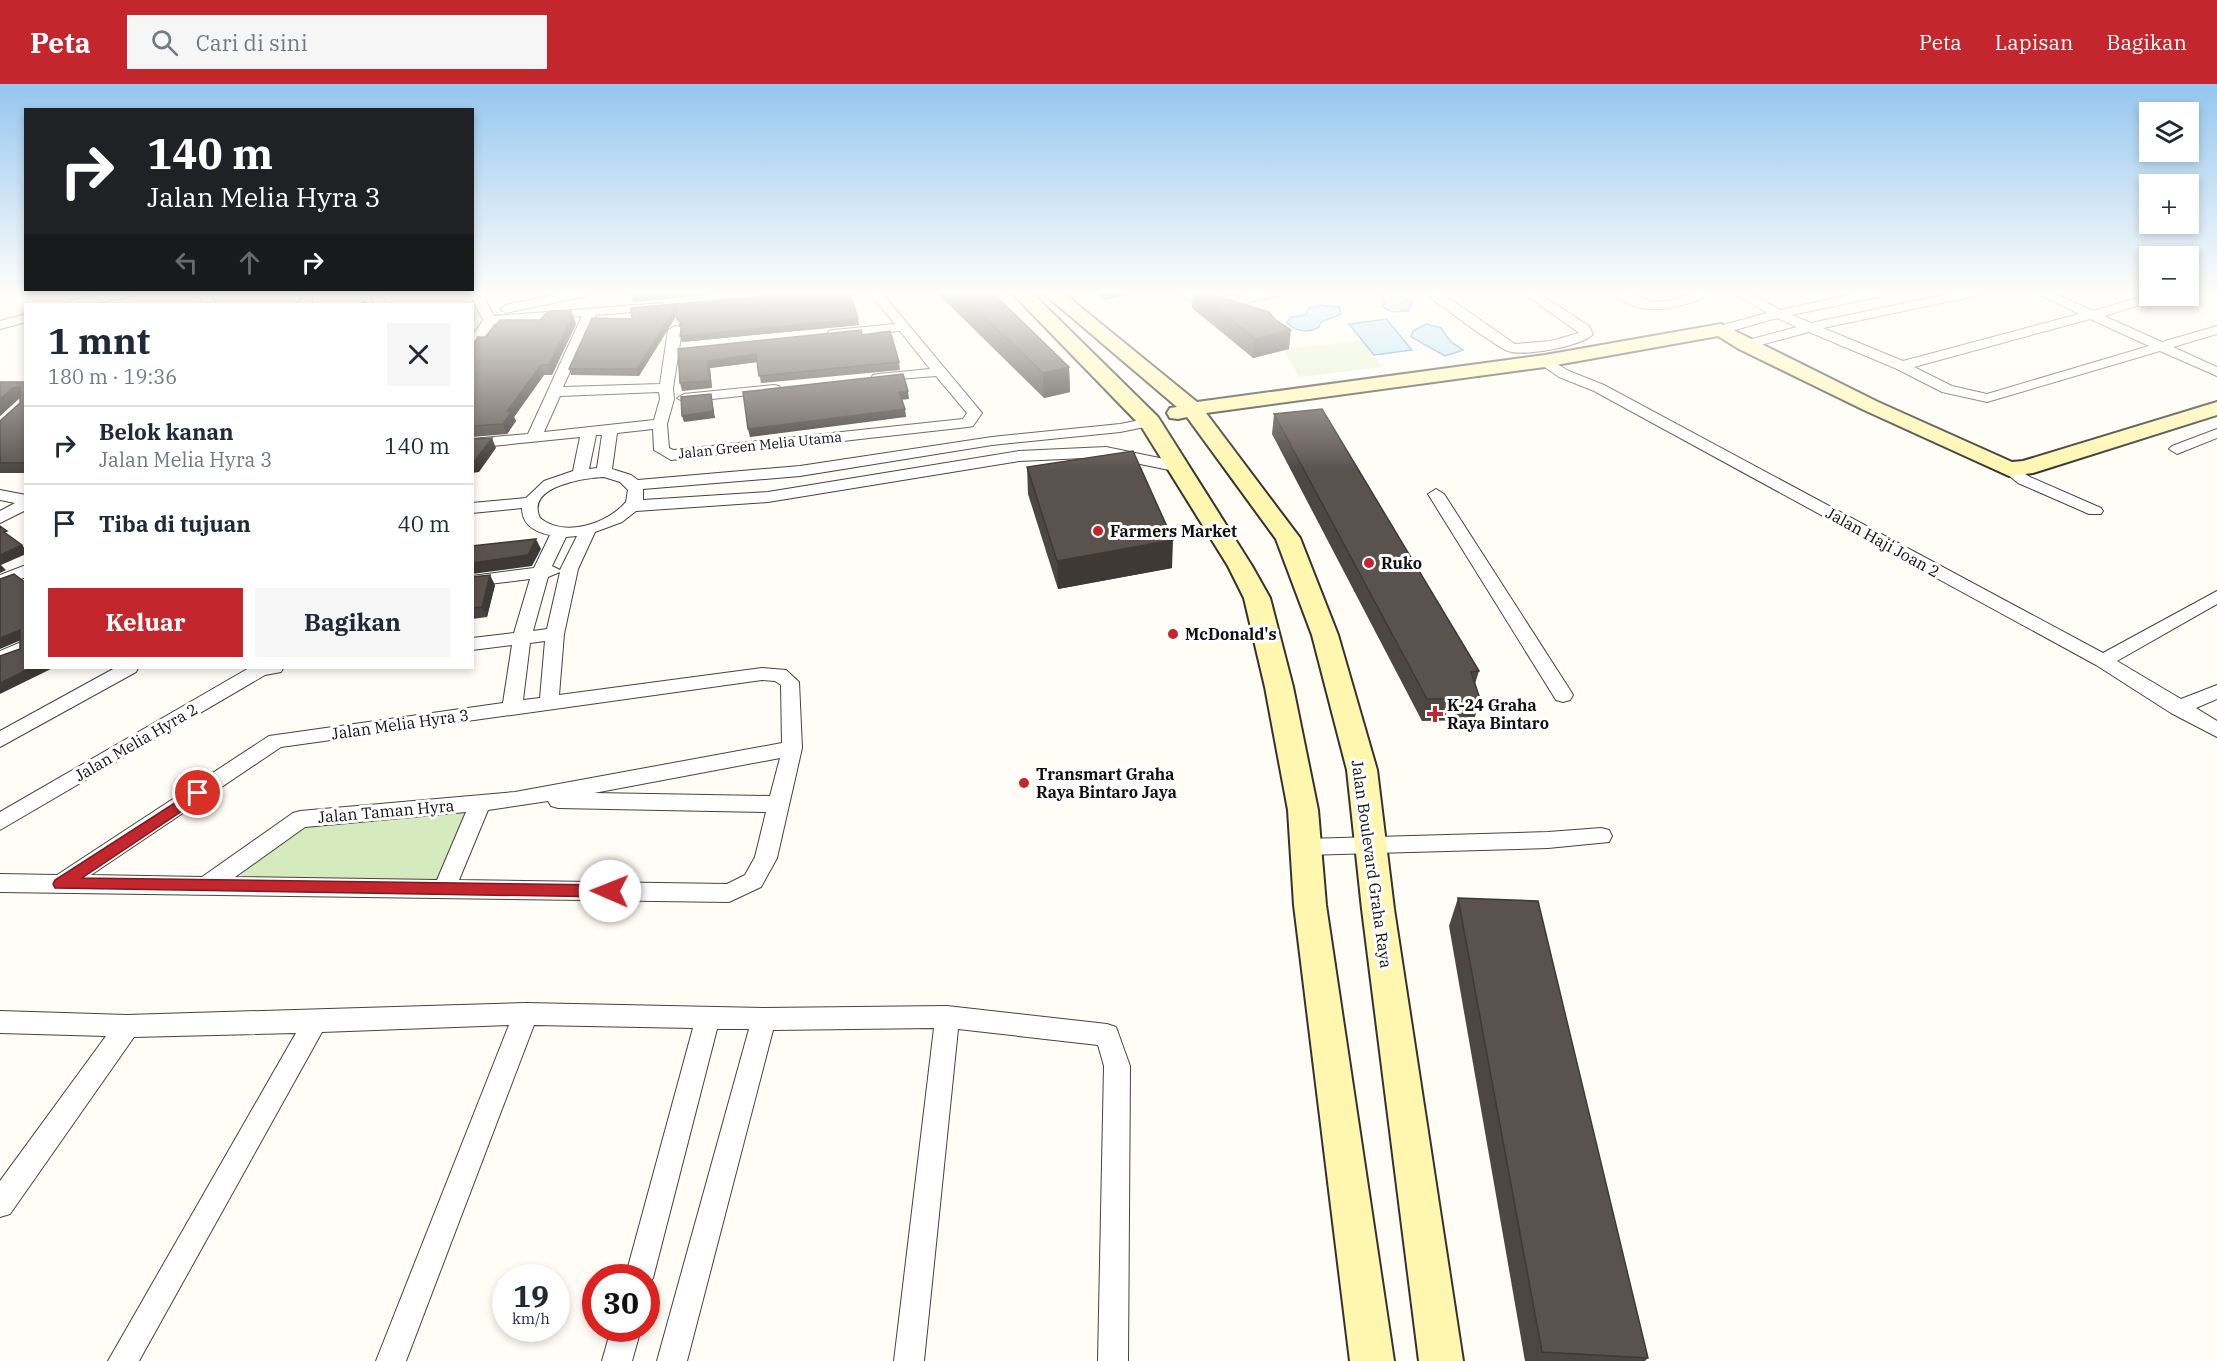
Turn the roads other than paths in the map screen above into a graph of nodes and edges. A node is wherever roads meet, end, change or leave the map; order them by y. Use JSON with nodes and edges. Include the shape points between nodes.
{"nodes":[{"id":1,"x":573,"y":352,"type":"edge"},
{"id":2,"x":678,"y":352,"type":"edge"},
{"id":3,"x":923,"y":352,"type":"edge"},
{"id":4,"x":1079,"y":352,"type":"edge"},
{"id":5,"x":1124,"y":352,"type":"edge"},
{"id":6,"x":1598,"y":352,"type":"edge"},
{"id":7,"x":1708,"y":352,"type":"edge"},
{"id":8,"x":1759,"y":352,"type":"edge"},
{"id":9,"x":1868,"y":352,"type":"edge"},
{"id":10,"x":1954,"y":352,"type":"edge"},
{"id":11,"x":2144,"y":352,"type":"edge"},
{"id":12,"x":2170,"y":352,"type":"edge"},
{"id":13,"x":1545,"y":361,"type":"junction"},
{"id":14,"x":1902,"y":366,"type":"junction"},
{"id":15,"x":938,"y":372,"type":"junction"},
{"id":16,"x":2217,"y":372,"type":"edge"},
{"id":17,"x":1564,"y":374,"type":"junction"},
{"id":18,"x":868,"y":380,"type":"edge"},
{"id":19,"x":785,"y":388,"type":"edge"},
{"id":20,"x":556,"y":392,"type":"junction"},
{"id":21,"x":666,"y":394,"type":"junction"},
{"id":22,"x":1176,"y":395,"type":"junction"},
{"id":23,"x":2217,"y":408,"type":"edge"},
{"id":24,"x":1198,"y":416,"type":"junction"},
{"id":25,"x":1148,"y":421,"type":"junction"},
{"id":26,"x":660,"y":424,"type":"junction"},
{"id":27,"x":610,"y":429,"type":"junction"},
{"id":28,"x":589,"y":432,"type":"junction"},
{"id":29,"x":2217,"y":433,"type":"edge"},
{"id":30,"x":534,"y":437,"type":"junction"},
{"id":31,"x":474,"y":444,"type":"edge"},
{"id":32,"x":2177,"y":449,"type":"dead end"},
{"id":33,"x":881,"y":459,"type":"junction"},
{"id":34,"x":1179,"y":467,"type":"junction"},
{"id":35,"x":2009,"y":470,"type":"junction"},
{"id":36,"x":604,"y":472,"type":"junction"},
{"id":37,"x":580,"y":474,"type":"junction"},
{"id":38,"x":890,"y":478,"type":"junction"},
{"id":39,"x":635,"y":485,"type":"junction"},
{"id":40,"x":1436,"y":494,"type":"dead end"},
{"id":41,"x":0,"y":495,"type":"edge"},
{"id":42,"x":632,"y":506,"type":"junction"},
{"id":43,"x":474,"y":508,"type":"edge"},
{"id":44,"x":530,"y":508,"type":"junction"},
{"id":45,"x":18,"y":509,"type":"edge"},
{"id":46,"x":2095,"y":511,"type":"dead end"},
{"id":47,"x":474,"y":520,"type":"edge"},
{"id":48,"x":588,"y":530,"type":"junction"},
{"id":49,"x":560,"y":532,"type":"junction"},
{"id":50,"x":569,"y":569,"type":"junction"},
{"id":51,"x":24,"y":571,"type":"edge"},
{"id":52,"x":541,"y":572,"type":"junction"},
{"id":53,"x":474,"y":581,"type":"edge"},
{"id":54,"x":0,"y":582,"type":"edge"},
{"id":55,"x":2217,"y":597,"type":"edge"},
{"id":56,"x":555,"y":634,"type":"junction"},
{"id":57,"x":522,"y":638,"type":"junction"},
{"id":58,"x":474,"y":644,"type":"edge"},
{"id":59,"x":24,"y":647,"type":"edge"},
{"id":60,"x":0,"y":659,"type":"edge"},
{"id":61,"x":2103,"y":661,"type":"junction"},
{"id":62,"x":127,"y":669,"type":"edge"},
{"id":63,"x":261,"y":669,"type":"edge"},
{"id":64,"x":2217,"y":692,"type":"edge"},
{"id":65,"x":1563,"y":695,"type":"dead end"},
{"id":66,"x":549,"y":704,"type":"junction"},
{"id":67,"x":2178,"y":708,"type":"junction"},
{"id":68,"x":513,"y":709,"type":"junction"},
{"id":69,"x":2217,"y":730,"type":"edge"},
{"id":70,"x":0,"y":740,"type":"edge"},
{"id":71,"x":792,"y":748,"type":"junction"},
{"id":72,"x":515,"y":800,"type":"junction"},
{"id":73,"x":481,"y":802,"type":"junction"},
{"id":74,"x":777,"y":804,"type":"junction"},
{"id":75,"x":0,"y":822,"type":"edge"},
{"id":76,"x":1601,"y":836,"type":"dead end"},
{"id":77,"x":1370,"y":846,"type":"junction"},
{"id":78,"x":1305,"y":847,"type":"junction"},
{"id":79,"x":0,"y":883,"type":"edge"},
{"id":80,"x":61,"y":884,"type":"junction"},
{"id":81,"x":206,"y":886,"type":"junction"},
{"id":82,"x":444,"y":889,"type":"junction"},
{"id":83,"x":526,"y":1014,"type":"junction"},
{"id":84,"x":947,"y":1017,"type":"junction"},
{"id":85,"x":708,"y":1018,"type":"junction"},
{"id":86,"x":764,"y":1019,"type":"junction"},
{"id":87,"x":0,"y":1022,"type":"edge"},
{"id":88,"x":315,"y":1022,"type":"junction"},
{"id":89,"x":127,"y":1026,"type":"junction"},
{"id":90,"x":0,"y":1204,"type":"edge"},
{"id":91,"x":643,"y":1264,"type":"edge"},
{"id":92,"x":622,"y":1342,"type":"edge"},
{"id":93,"x":123,"y":1361,"type":"edge"},
{"id":94,"x":391,"y":1361,"type":"edge"},
{"id":95,"x":617,"y":1361,"type":"edge"},
{"id":96,"x":672,"y":1361,"type":"edge"},
{"id":97,"x":909,"y":1361,"type":"edge"},
{"id":98,"x":1113,"y":1361,"type":"edge"},
{"id":99,"x":1372,"y":1361,"type":"edge"},
{"id":100,"x":1441,"y":1361,"type":"edge"}],
"edges":[{"from":1,"to":20,"type":"street"},
{"from":2,"to":21,"type":"street","name":"Jalan Green Melia Utama"},
{"from":3,"to":15,"type":"street"},
{"from":4,"to":25,"type":"main road"},
{"from":5,"to":22,"type":"main road","name":"Jalan Boulevard Graha Raya"},
{"from":6,"to":13,"type":"main road"},
{"from":7,"to":17,"type":"main road"},
{"from":8,"to":35,"type":"main road"},
{"from":9,"to":14,"type":"street"},
{"from":10,"to":14,"type":"street"},
{"from":11,"to":14,"type":"street","via":[[1987,398],[1947,389]]},
{"from":12,"to":16,"type":"street"},
{"from":13,"to":17,"type":"street","name":"Jalan Haji Joan 2"},
{"from":13,"to":24,"type":"main road"},
{"from":15,"to":18,"type":"street"},
{"from":15,"to":26,"type":"street","name":"Jalan Green Melia Utama","via":[[975,413],[968,423],[670,455],[662,450]]},
{"from":17,"to":24,"type":"main road"},
{"from":17,"to":61,"type":"street","name":"Jalan Haji Joan 2","via":[[1599,388]]},
{"from":19,"to":21,"type":"street"},
{"from":20,"to":21,"type":"street"},
{"from":20,"to":30,"type":"street"},
{"from":21,"to":26,"type":"street","name":"Jalan Green Melia Utama"},
{"from":22,"to":24,"type":"main road","name":"Jalan Boulevard Graha Raya"},
{"from":22,"to":25,"type":"main road","via":[[1175,404],[1149,412]]},
{"from":23,"to":35,"type":"main road"},
{"from":24,"to":25,"type":"main road"},
{"from":24,"to":77,"type":"main road","name":"Jalan Boulevard Graha Raya","via":[[1288,538],[1325,635],[1362,770]]},
{"from":25,"to":33,"type":"street"},
{"from":25,"to":34,"type":"main road"},
{"from":26,"to":27,"type":"street"},
{"from":27,"to":28,"type":"street"},
{"from":27,"to":36,"type":"street"},
{"from":28,"to":30,"type":"street"},
{"from":28,"to":37,"type":"street"},
{"from":29,"to":32,"type":"street"},
{"from":30,"to":31,"type":"street"},
{"from":33,"to":38,"type":"street"},
{"from":33,"to":39,"type":"street","via":[[800,471]]},
{"from":34,"to":38,"type":"street","via":[[1106,452],[1019,456]]},
{"from":34,"to":78,"type":"main road","via":[[1257,598],[1303,810]]},
{"from":35,"to":46,"type":"street"},
{"from":36,"to":37,"type":"street"},
{"from":36,"to":39,"type":"street","via":[[623,476]]},
{"from":37,"to":44,"type":"street","via":[[550,484]]},
{"from":38,"to":42,"type":"street","via":[[768,497]]},
{"from":39,"to":42,"type":"street"},
{"from":40,"to":65,"type":"street"},
{"from":41,"to":45,"type":"street"},
{"from":42,"to":48,"type":"street","via":[[614,520]]},
{"from":43,"to":44,"type":"street"},
{"from":44,"to":47,"type":"street"},
{"from":44,"to":49,"type":"street","via":[[538,526]]},
{"from":48,"to":49,"type":"street"},
{"from":48,"to":50,"type":"street"},
{"from":49,"to":52,"type":"street"},
{"from":50,"to":52,"type":"street"},
{"from":50,"to":56,"type":"street"},
{"from":51,"to":54,"type":"street"},
{"from":52,"to":53,"type":"street"},
{"from":52,"to":57,"type":"street"},
{"from":55,"to":61,"type":"street"},
{"from":56,"to":57,"type":"street"},
{"from":56,"to":66,"type":"street"},
{"from":57,"to":58,"type":"street"},
{"from":57,"to":68,"type":"street"},
{"from":59,"to":60,"type":"street"},
{"from":61,"to":67,"type":"street","name":"Jalan Haji Joan 2"},
{"from":62,"to":70,"type":"street"},
{"from":63,"to":75,"type":"street","name":"Jalan Melia Hyra 2"},
{"from":64,"to":67,"type":"street"},
{"from":66,"to":68,"type":"street","name":"Jalan Melia Hyra 3"},
{"from":66,"to":71,"type":"street","name":"Jalan Melia Hyra 3","via":[[762,674],[779,675],[790,682]]},
{"from":67,"to":69,"type":"street","name":"Jalan Haji Joan 2"},
{"from":68,"to":80,"type":"street","name":"Jalan Melia Hyra 3","via":[[276,741]]},
{"from":71,"to":72,"type":"street","name":"Jalan Taman Hyra"},
{"from":71,"to":74,"type":"street"},
{"from":72,"to":73,"type":"street","name":"Jalan Taman Hyra"},
{"from":72,"to":74,"type":"street","name":"Jalan Taman Hyra"},
{"from":73,"to":81,"type":"street","name":"Jalan Taman Hyra","via":[[300,819]]},
{"from":73,"to":82,"type":"street"},
{"from":74,"to":82,"type":"street","via":[[766,858],[753,881],[729,893]]},
{"from":76,"to":77,"type":"street"},
{"from":77,"to":78,"type":"street"},
{"from":77,"to":100,"type":"main road","name":"Jalan Boulevard Graha Raya"},
{"from":78,"to":99,"type":"main road"},
{"from":79,"to":80,"type":"street"},
{"from":80,"to":81,"type":"street"},
{"from":81,"to":82,"type":"street"},
{"from":83,"to":85,"type":"street"},
{"from":83,"to":88,"type":"street"},
{"from":83,"to":94,"type":"street"},
{"from":84,"to":86,"type":"street"},
{"from":84,"to":97,"type":"street"},
{"from":84,"to":98,"type":"street","via":[[1107,1035],[1117,1066]]},
{"from":85,"to":86,"type":"street"},
{"from":85,"to":91,"type":"street"},
{"from":86,"to":96,"type":"street"},
{"from":87,"to":89,"type":"street"},
{"from":88,"to":89,"type":"street"},
{"from":88,"to":93,"type":"street"},
{"from":89,"to":90,"type":"street"},
{"from":92,"to":95,"type":"street"}]}
